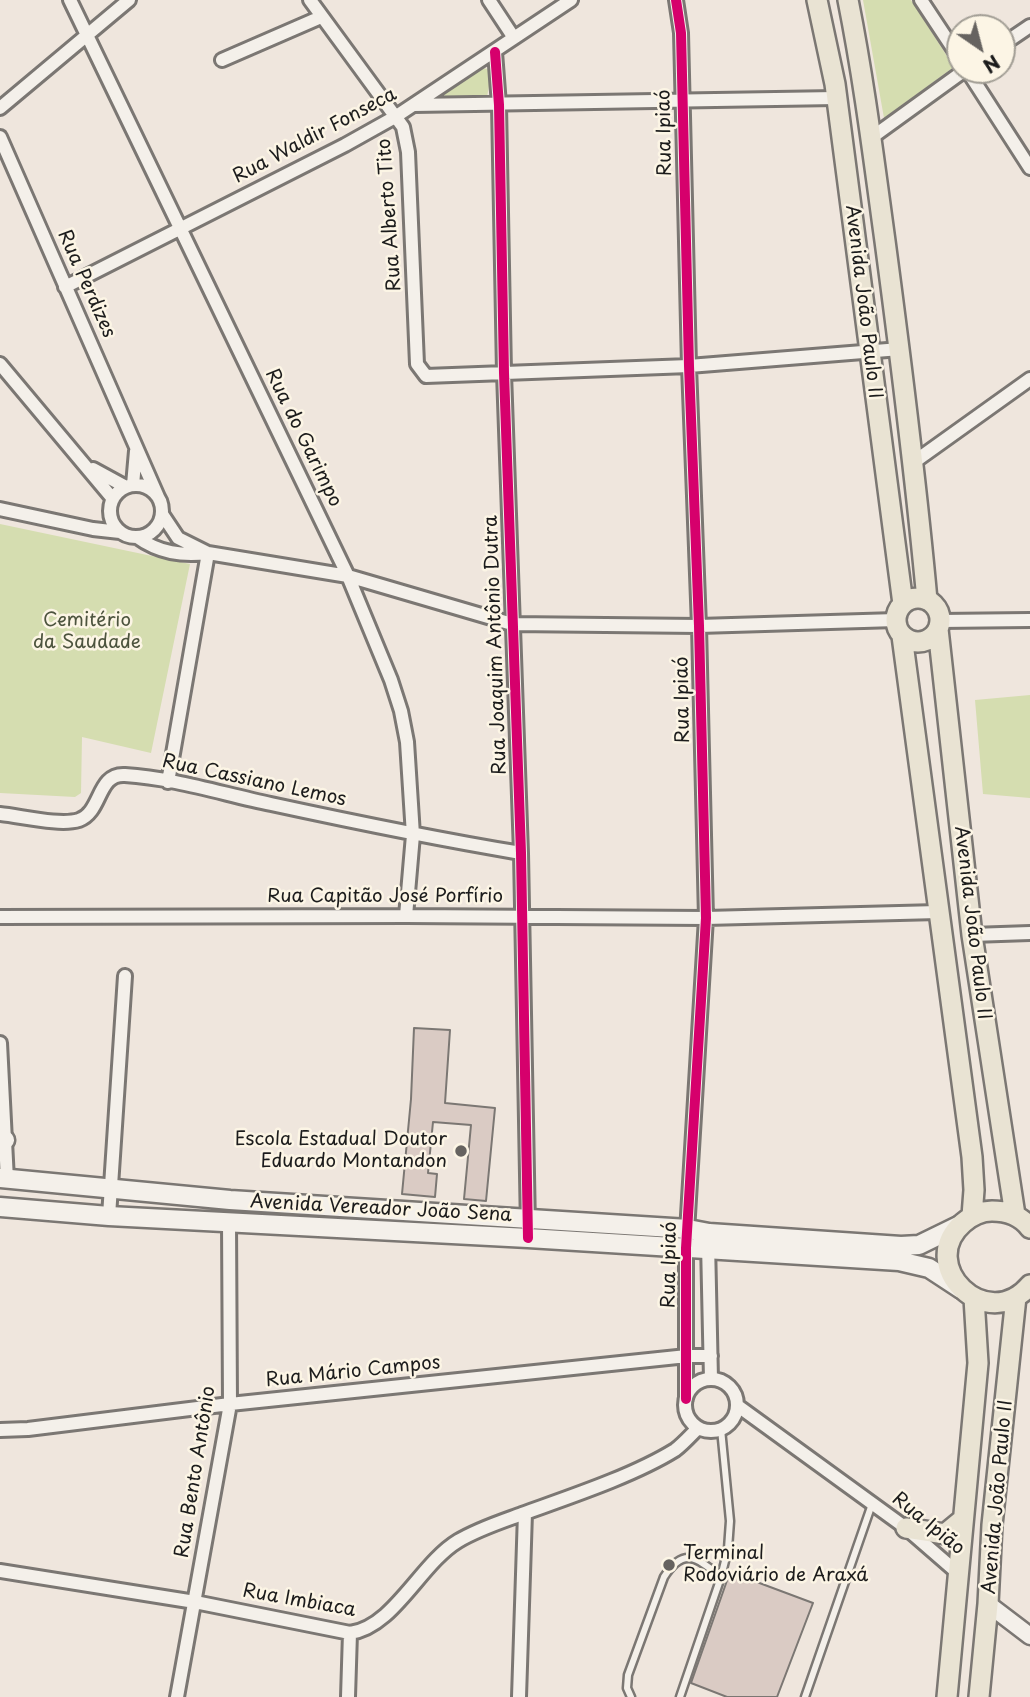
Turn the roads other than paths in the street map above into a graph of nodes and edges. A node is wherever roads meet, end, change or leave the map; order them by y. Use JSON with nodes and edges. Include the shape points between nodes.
{"nodes":[{"id":1,"x":70,"y":0,"type":"edge"},
{"id":2,"x":129,"y":0,"type":"edge"},
{"id":3,"x":310,"y":0,"type":"edge"},
{"id":4,"x":489,"y":0,"type":"edge"},
{"id":5,"x":571,"y":0,"type":"edge"},
{"id":6,"x":676,"y":0,"type":"edge"},
{"id":7,"x":817,"y":0,"type":"edge"},
{"id":8,"x":848,"y":0,"type":"edge"},
{"id":9,"x":921,"y":0,"type":"edge"},
{"id":10,"x":321,"y":17,"type":"junction"},
{"id":11,"x":87,"y":35,"type":"junction"},
{"id":12,"x":514,"y":38,"type":"junction"},
{"id":13,"x":946,"y":38,"type":"edge"},
{"id":14,"x":495,"y":52,"type":"junction"},
{"id":15,"x":222,"y":60,"type":"dead end"},
{"id":16,"x":946,"y":84,"type":"edge"},
{"id":17,"x":975,"y":84,"type":"edge"},
{"id":18,"x":836,"y":97,"type":"junction"},
{"id":19,"x":681,"y":101,"type":"junction"},
{"id":20,"x":499,"y":105,"type":"junction"},
{"id":21,"x":414,"y":106,"type":"junction"},
{"id":22,"x":0,"y":108,"type":"edge"},
{"id":23,"x":396,"y":117,"type":"junction"},
{"id":24,"x":0,"y":137,"type":"edge"},
{"id":25,"x":871,"y":138,"type":"junction"},
{"id":26,"x":1030,"y":168,"type":"edge"},
{"id":27,"x":180,"y":229,"type":"junction"},
{"id":28,"x":65,"y":287,"type":"junction"},
{"id":29,"x":900,"y":349,"type":"junction"},
{"id":30,"x":869,"y":352,"type":"junction"},
{"id":31,"x":0,"y":364,"type":"edge"},
{"id":32,"x":689,"y":366,"type":"junction"},
{"id":33,"x":504,"y":373,"type":"junction"},
{"id":34,"x":1030,"y":379,"type":"edge"},
{"id":35,"x":136,"y":447,"type":"junction"},
{"id":36,"x":914,"y":462,"type":"junction"},
{"id":37,"x":87,"y":466,"type":"junction"},
{"id":38,"x":130,"y":486,"type":"junction"},
{"id":39,"x":158,"y":497,"type":"junction"},
{"id":40,"x":113,"y":499,"type":"junction"},
{"id":41,"x":0,"y":509,"type":"edge"},
{"id":42,"x":162,"y":514,"type":"junction"},
{"id":43,"x":120,"y":532,"type":"junction"},
{"id":44,"x":137,"y":537,"type":"junction"},
{"id":45,"x":208,"y":553,"type":"junction"},
{"id":46,"x":348,"y":576,"type":"junction"},
{"id":47,"x":927,"y":600,"type":"junction"},
{"id":48,"x":900,"y":620,"type":"junction"},
{"id":49,"x":1030,"y":620,"type":"edge"},
{"id":50,"x":512,"y":624,"type":"junction"},
{"id":51,"x":939,"y":625,"type":"junction"},
{"id":52,"x":699,"y":626,"type":"junction"},
{"id":53,"x":168,"y":782,"type":"junction"},
{"id":54,"x":0,"y":814,"type":"edge"},
{"id":55,"x":413,"y":835,"type":"junction"},
{"id":56,"x":521,"y":853,"type":"junction"},
{"id":57,"x":937,"y":912,"type":"junction"},
{"id":58,"x":406,"y":916,"type":"junction"},
{"id":59,"x":522,"y":916,"type":"junction"},
{"id":60,"x":0,"y":917,"type":"edge"},
{"id":61,"x":706,"y":918,"type":"junction"},
{"id":62,"x":1030,"y":933,"type":"edge"},
{"id":63,"x":972,"y":935,"type":"junction"},
{"id":64,"x":125,"y":976,"type":"dead end"},
{"id":65,"x":0,"y":1043,"type":"edge"},
{"id":66,"x":999,"y":1121,"type":"junction"},
{"id":67,"x":968,"y":1123,"type":"junction"},
{"id":68,"x":2,"y":1142,"type":"edge"},
{"id":69,"x":4,"y":1179,"type":"edge"},
{"id":70,"x":111,"y":1189,"type":"junction"},
{"id":71,"x":0,"y":1207,"type":"edge"},
{"id":72,"x":1015,"y":1215,"type":"junction"},
{"id":73,"x":109,"y":1216,"type":"junction"},
{"id":74,"x":966,"y":1221,"type":"junction"},
{"id":75,"x":229,"y":1222,"type":"junction"},
{"id":76,"x":1030,"y":1228,"type":"edge"},
{"id":77,"x":528,"y":1229,"type":"junction"},
{"id":78,"x":688,"y":1229,"type":"junction"},
{"id":79,"x":708,"y":1241,"type":"junction"},
{"id":80,"x":686,"y":1248,"type":"junction"},
{"id":81,"x":1026,"y":1289,"type":"edge"},
{"id":82,"x":969,"y":1294,"type":"junction"},
{"id":83,"x":687,"y":1356,"type":"junction"},
{"id":84,"x":711,"y":1356,"type":"junction"},
{"id":85,"x":711,"y":1379,"type":"junction"},
{"id":86,"x":975,"y":1390,"type":"junction"},
{"id":87,"x":1008,"y":1391,"type":"junction"},
{"id":88,"x":686,"y":1399,"type":"junction"},
{"id":89,"x":230,"y":1404,"type":"junction"},
{"id":90,"x":738,"y":1406,"type":"junction"},
{"id":91,"x":698,"y":1428,"type":"junction"},
{"id":92,"x":721,"y":1429,"type":"junction"},
{"id":93,"x":0,"y":1430,"type":"edge"},
{"id":94,"x":872,"y":1504,"type":"junction"},
{"id":95,"x":525,"y":1513,"type":"junction"},
{"id":96,"x":962,"y":1520,"type":"junction"},
{"id":97,"x":906,"y":1528,"type":"junction"},
{"id":98,"x":0,"y":1571,"type":"edge"},
{"id":99,"x":959,"y":1574,"type":"junction"},
{"id":100,"x":721,"y":1577,"type":"junction"},
{"id":101,"x":195,"y":1602,"type":"junction"},
{"id":102,"x":988,"y":1604,"type":"junction"},
{"id":103,"x":350,"y":1633,"type":"junction"},
{"id":104,"x":1030,"y":1636,"type":"edge"},
{"id":105,"x":177,"y":1697,"type":"edge"},
{"id":106,"x":348,"y":1697,"type":"edge"},
{"id":107,"x":519,"y":1697,"type":"edge"},
{"id":108,"x":631,"y":1697,"type":"edge"},
{"id":109,"x":680,"y":1697,"type":"edge"},
{"id":110,"x":805,"y":1697,"type":"edge"},
{"id":111,"x":947,"y":1697,"type":"edge"},
{"id":112,"x":979,"y":1697,"type":"edge"}],
"edges":[{"from":1,"to":11,"type":"street","name":"Rua do Garimpo"},
{"from":2,"to":11,"type":"street"},
{"from":3,"to":10,"type":"street","name":"Rua Alberto Tito"},
{"from":4,"to":12,"type":"street"},
{"from":5,"to":12,"type":"street","name":"Rua Waldir Fonseca"},
{"from":6,"to":19,"type":"street","name":"Rua Ipiaó"},
{"from":7,"to":18,"type":"main road","name":"Avenida João Paulo II"},
{"from":8,"to":25,"type":"main road","name":"Avenida João Paulo II"},
{"from":9,"to":13,"type":"street"},
{"from":10,"to":15,"type":"street"},
{"from":10,"to":23,"type":"street","name":"Rua Alberto Tito"},
{"from":11,"to":22,"type":"street"},
{"from":11,"to":27,"type":"street","name":"Rua do Garimpo"},
{"from":12,"to":14,"type":"street","name":"Rua Waldir Fonseca"},
{"from":14,"to":20,"type":"street","name":"Rua Joaquim Antônio Dutra"},
{"from":14,"to":21,"type":"street","name":"Rua Waldir Fonseca"},
{"from":16,"to":25,"type":"street"},
{"from":17,"to":26,"type":"street"},
{"from":18,"to":19,"type":"street"},
{"from":18,"to":30,"type":"main road","name":"Avenida João Paulo II"},
{"from":19,"to":20,"type":"street"},
{"from":19,"to":32,"type":"street","name":"Rua Ipiaó"},
{"from":20,"to":21,"type":"street"},
{"from":20,"to":33,"type":"street","name":"Rua Joaquim Antônio Dutra"},
{"from":21,"to":23,"type":"street","name":"Rua Waldir Fonseca"},
{"from":23,"to":27,"type":"street","name":"Rua Waldir Fonseca"},
{"from":23,"to":33,"type":"street","name":"Rua Alberto Tito","via":[[408,152],[417,364],[431,377]]},
{"from":24,"to":28,"type":"street","name":"Rua Perdizes"},
{"from":25,"to":29,"type":"main road","name":"Avenida João Paulo II"},
{"from":27,"to":28,"type":"street","name":"Rua Waldir Fonseca"},
{"from":27,"to":46,"type":"street","name":"Rua do Garimpo"},
{"from":28,"to":35,"type":"street","name":"Rua Perdizes"},
{"from":29,"to":30,"type":"street"},
{"from":29,"to":36,"type":"main road","name":"Avenida João Paulo II"},
{"from":30,"to":32,"type":"street"},
{"from":30,"to":48,"type":"main road","name":"Avenida João Paulo II"},
{"from":31,"to":37,"type":"street"},
{"from":32,"to":33,"type":"street"},
{"from":32,"to":52,"type":"street","name":"Rua Ipiaó"},
{"from":33,"to":50,"type":"street","name":"Rua Joaquim Antônio Dutra"},
{"from":34,"to":36,"type":"street"},
{"from":35,"to":38,"type":"street","name":"Rua Perdizes"},
{"from":35,"to":39,"type":"street","name":"Rua Perdizes"},
{"from":36,"to":47,"type":"main road","name":"Avenida João Paulo II"},
{"from":37,"to":38,"type":"street"},
{"from":37,"to":40,"type":"street"},
{"from":38,"to":39,"type":"street","via":[[147,487]]},
{"from":38,"to":40,"type":"street"},
{"from":39,"to":42,"type":"street"},
{"from":40,"to":43,"type":"street","via":[[111,517]]},
{"from":41,"to":43,"type":"street"},
{"from":42,"to":44,"type":"street","via":[[154,530]]},
{"from":42,"to":45,"type":"street","via":[[178,538]]},
{"from":43,"to":44,"type":"street"},
{"from":44,"to":45,"type":"street","via":[[151,547],[188,555]]},
{"from":45,"to":46,"type":"street"},
{"from":45,"to":53,"type":"street"},
{"from":46,"to":50,"type":"street"},
{"from":46,"to":55,"type":"street","name":"Rua do Garimpo","via":[[401,711]]},
{"from":47,"to":48,"type":"main road","via":[[919,598]]},
{"from":47,"to":51,"type":"main road","via":[[934,605]]},
{"from":48,"to":51,"type":"main road","via":[[909,640],[926,641]]},
{"from":48,"to":52,"type":"street"},
{"from":48,"to":57,"type":"main road","name":"Avenida João Paulo II"},
{"from":49,"to":51,"type":"street"},
{"from":50,"to":52,"type":"street"},
{"from":50,"to":56,"type":"street","name":"Rua Joaquim Antônio Dutra"},
{"from":51,"to":63,"type":"main road","name":"Avenida João Paulo II"},
{"from":52,"to":61,"type":"street","name":"Rua Ipiaó"},
{"from":53,"to":54,"type":"street","name":"Rua Cassiano Lemos","via":[[114,776],[90,813],[69,822]]},
{"from":53,"to":55,"type":"street","name":"Rua Cassiano Lemos"},
{"from":55,"to":56,"type":"street","name":"Rua Cassiano Lemos"},
{"from":55,"to":58,"type":"street","name":"Rua do Garimpo"},
{"from":56,"to":59,"type":"street","name":"Rua Joaquim Antônio Dutra"},
{"from":57,"to":61,"type":"street","name":"Rua Capitão José Porfírio"},
{"from":57,"to":67,"type":"main road","name":"Avenida João Paulo II"},
{"from":58,"to":59,"type":"street","name":"Rua Capitão José Porfírio"},
{"from":58,"to":60,"type":"street","name":"Rua Capitão José Porfírio"},
{"from":59,"to":61,"type":"street","name":"Rua Capitão José Porfírio"},
{"from":59,"to":77,"type":"street","name":"Rua Joaquim Antônio Dutra"},
{"from":61,"to":78,"type":"street","name":"Rua Ipiaó"},
{"from":62,"to":63,"type":"street"},
{"from":63,"to":66,"type":"main road","name":"Avenida João Paulo II"},
{"from":64,"to":70,"type":"street"},
{"from":65,"to":68,"type":"street"},
{"from":66,"to":67,"type":"main road"},
{"from":66,"to":72,"type":"main road","name":"Avenida João Paulo II"},
{"from":67,"to":74,"type":"main road","name":"Avenida João Paulo II","via":[[974,1190]]},
{"from":68,"to":69,"type":"street"},
{"from":69,"to":70,"type":"main road","name":"Avenida Vereador João Sena"},
{"from":70,"to":73,"type":"street"},
{"from":70,"to":77,"type":"main road","name":"Avenida Vereador João Sena"},
{"from":71,"to":73,"type":"main road","name":"Avenida Vereador João Sena"},
{"from":72,"to":74,"type":"main road","via":[[986,1211]]},
{"from":72,"to":76,"type":"main road"},
{"from":73,"to":75,"type":"main road","name":"Avenida Vereador João Sena"},
{"from":74,"to":79,"type":"main road","name":"Avenida Vereador João Sena","via":[[919,1245]]},
{"from":74,"to":82,"type":"main road","name":"Avenida João Paulo II","via":[[949,1246],[948,1258],[955,1281]]},
{"from":75,"to":77,"type":"main road","name":"Avenida Vereador João Sena"},
{"from":75,"to":89,"type":"street","name":"Rua Bento Antônio"},
{"from":77,"to":78,"type":"main road","name":"Avenida Vereador João Sena"},
{"from":77,"to":80,"type":"main road","name":"Avenida Vereador João Sena"},
{"from":78,"to":79,"type":"main road","name":"Avenida Vereador João Sena"},
{"from":78,"to":80,"type":"street","name":"Rua Ipiaó"},
{"from":79,"to":80,"type":"main road","name":"Avenida Vereador João Sena"},
{"from":79,"to":82,"type":"main road","name":"Avenida Vereador João Sena","via":[[899,1261],[929,1268]]},
{"from":79,"to":84,"type":"street","name":"Rua Ipiaó"},
{"from":80,"to":83,"type":"street","name":"Rua Ipiaó"},
{"from":81,"to":82,"type":"main road","via":[[1003,1302]]},
{"from":81,"to":87,"type":"main road","name":"Avenida João Paulo II","via":[[1010,1340]]},
{"from":82,"to":86,"type":"main road","name":"Avenida João Paulo II","via":[[978,1363]]},
{"from":83,"to":84,"type":"street","name":"Rua Mário Campos"},
{"from":83,"to":88,"type":"street","name":"Rua Ipiaó"},
{"from":83,"to":89,"type":"street","name":"Rua Mário Campos"},
{"from":84,"to":85,"type":"street","name":"Rua Ipiaó"},
{"from":85,"to":88,"type":"street","via":[[695,1384]]},
{"from":85,"to":90,"type":"street","via":[[727,1384]]},
{"from":86,"to":87,"type":"main road","via":[[991,1400]]},
{"from":86,"to":96,"type":"main road","name":"Avenida João Paulo II"},
{"from":87,"to":102,"type":"main road","name":"Avenida João Paulo II"},
{"from":88,"to":91,"type":"street","name":"Rua Ipiaó","via":[[687,1416]]},
{"from":89,"to":93,"type":"street","name":"Rua Mário Campos"},
{"from":89,"to":101,"type":"street","name":"Rua Bento Antônio"},
{"from":90,"to":92,"type":"street","via":[[733,1420]]},
{"from":90,"to":94,"type":"street"},
{"from":91,"to":92,"type":"street"},
{"from":91,"to":95,"type":"street","name":"Rua Imbiaca","via":[[676,1449]]},
{"from":92,"to":100,"type":"lane","via":[[730,1521]]},
{"from":94,"to":97,"type":"street","name":"Rua Ipião"},
{"from":94,"to":110,"type":"lane"},
{"from":95,"to":103,"type":"street","name":"Rua Imbiaca","via":[[456,1542],[383,1618]]},
{"from":95,"to":107,"type":"street"},
{"from":96,"to":97,"type":"main road","via":[[945,1534]]},
{"from":96,"to":99,"type":"main road","name":"Avenida João Paulo II"},
{"from":97,"to":99,"type":"street","name":"Rua Ipião"},
{"from":98,"to":101,"type":"street","name":"Rua Imbiaca"},
{"from":99,"to":111,"type":"main road","name":"Avenida João Paulo II"},
{"from":100,"to":108,"type":"lane","via":[[688,1557],[671,1567],[628,1675]]},
{"from":100,"to":109,"type":"lane"},
{"from":101,"to":103,"type":"street","name":"Rua Imbiaca"},
{"from":101,"to":105,"type":"street","name":"Rua Bento Antônio"},
{"from":102,"to":104,"type":"street"},
{"from":102,"to":112,"type":"main road","name":"Avenida João Paulo II"},
{"from":103,"to":106,"type":"street"}]}
